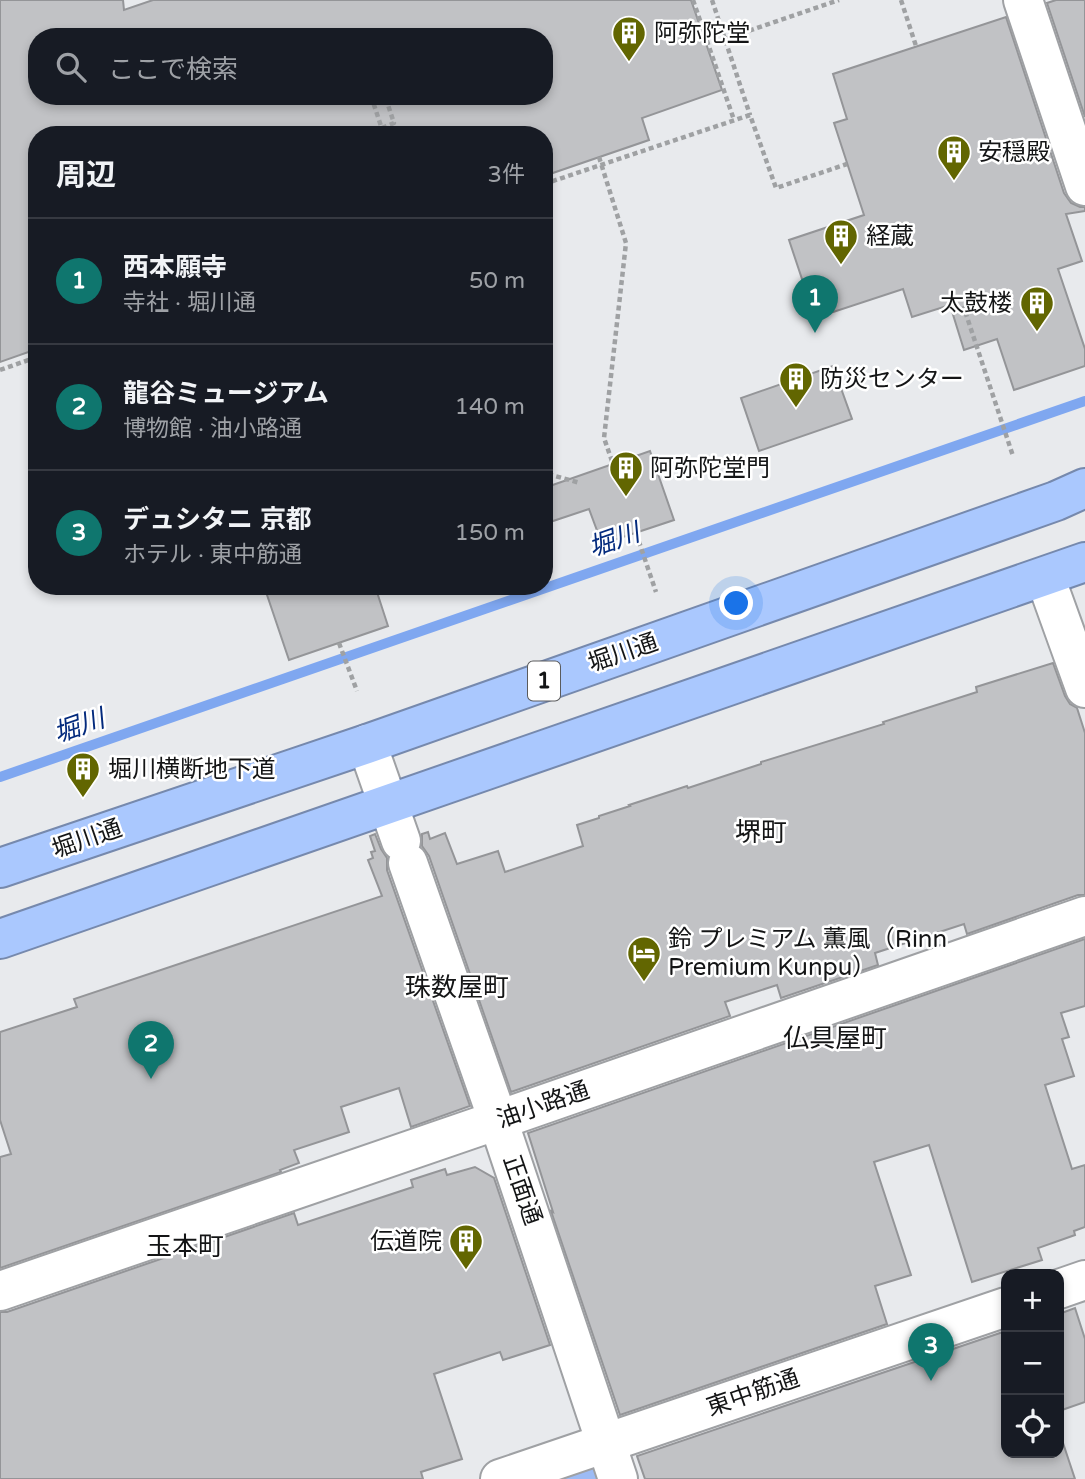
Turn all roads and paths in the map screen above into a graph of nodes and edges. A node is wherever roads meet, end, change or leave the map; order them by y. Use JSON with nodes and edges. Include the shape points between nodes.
{"nodes":[{"id":1,"x":693,"y":0,"type":"edge"},
{"id":2,"x":712,"y":0,"type":"edge"},
{"id":3,"x":839,"y":0,"type":"edge"},
{"id":4,"x":901,"y":0,"type":"edge"},
{"id":5,"x":1023,"y":0,"type":"edge"},
{"id":6,"x":725,"y":39,"type":"junction"},
{"id":7,"x":916,"y":46,"type":"dead end"},
{"id":8,"x":374,"y":105,"type":"edge"},
{"id":9,"x":388,"y":105,"type":"edge"},
{"id":10,"x":750,"y":115,"type":"junction"},
{"id":11,"x":734,"y":120,"type":"junction"},
{"id":12,"x":381,"y":126,"type":"edge"},
{"id":13,"x":388,"y":126,"type":"edge"},
{"id":14,"x":599,"y":157,"type":"dead end"},
{"id":15,"x":602,"y":164,"type":"junction"},
{"id":16,"x":847,"y":164,"type":"dead end"},
{"id":17,"x":553,"y":181,"type":"edge"},
{"id":18,"x":1085,"y":186,"type":"edge"},
{"id":19,"x":982,"y":294,"type":"dead end"},
{"id":20,"x":28,"y":360,"type":"edge"},
{"id":21,"x":0,"y":370,"type":"edge"},
{"id":22,"x":1013,"y":456,"type":"dead end"},
{"id":23,"x":613,"y":464,"type":"dead end"},
{"id":24,"x":553,"y":475,"type":"edge"},
{"id":25,"x":580,"y":483,"type":"dead end"},
{"id":26,"x":1085,"y":488,"type":"edge"},
{"id":27,"x":636,"y":533,"type":"dead end"},
{"id":28,"x":1085,"y":562,"type":"edge"},
{"id":29,"x":1045,"y":577,"type":"junction"},
{"id":30,"x":656,"y":592,"type":"dead end"},
{"id":31,"x":339,"y":643,"type":"dead end"},
{"id":32,"x":1085,"y":688,"type":"edge"},
{"id":33,"x":357,"y":691,"type":"dead end"},
{"id":34,"x":367,"y":744,"type":"junction"},
{"id":35,"x":388,"y":804,"type":"junction"},
{"id":36,"x":0,"y":868,"type":"edge"},
{"id":37,"x":1085,"y":916,"type":"edge"},
{"id":38,"x":0,"y":939,"type":"edge"},
{"id":39,"x":498,"y":1120,"type":"junction"},
{"id":40,"x":1085,"y":1280,"type":"edge"},
{"id":41,"x":1064,"y":1287,"type":"edge"},
{"id":42,"x":0,"y":1292,"type":"edge"},
{"id":43,"x":1001,"y":1309,"type":"edge"},
{"id":44,"x":606,"y":1442,"type":"junction"},
{"id":45,"x":500,"y":1479,"type":"edge"},
{"id":46,"x":618,"y":1479,"type":"edge"}],
"edges":[{"from":1,"to":11,"type":"path"},
{"from":2,"to":6,"type":"path"},
{"from":3,"to":6,"type":"path"},
{"from":4,"to":7,"type":"path"},
{"from":5,"to":18,"type":"street"},
{"from":6,"to":10,"type":"path"},
{"from":8,"to":12,"type":"path"},
{"from":9,"to":13,"type":"path","via":[[394,124]]},
{"from":10,"to":11,"type":"path"},
{"from":10,"to":16,"type":"path","via":[[776,188]]},
{"from":11,"to":15,"type":"path"},
{"from":14,"to":15,"type":"path"},
{"from":15,"to":17,"type":"path"},
{"from":15,"to":23,"type":"path","via":[[626,243],[604,438]]},
{"from":19,"to":22,"type":"path","via":[[985,302],[964,308]]},
{"from":20,"to":21,"type":"path"},
{"from":24,"to":25,"type":"path"},
{"from":26,"to":34,"type":"highway","name":"堀川通","number":"1"},
{"from":27,"to":30,"type":"path"},
{"from":28,"to":29,"type":"highway"},
{"from":29,"to":32,"type":"street"},
{"from":29,"to":35,"type":"highway"},
{"from":31,"to":33,"type":"path"},
{"from":34,"to":35,"type":"street","name":"正面通"},
{"from":34,"to":36,"type":"highway","name":"堀川通","number":"1"},
{"from":35,"to":38,"type":"highway"},
{"from":35,"to":39,"type":"street","name":"正面通"},
{"from":37,"to":39,"type":"street","name":"油小路通"},
{"from":39,"to":42,"type":"street","name":"油小路通"},
{"from":39,"to":44,"type":"street","name":"正面通"},
{"from":40,"to":41,"type":"street"},
{"from":43,"to":44,"type":"street","name":"東中筋通"},
{"from":44,"to":45,"type":"street","name":"東中筋通"},
{"from":44,"to":46,"type":"street","name":"正面通"}]}
